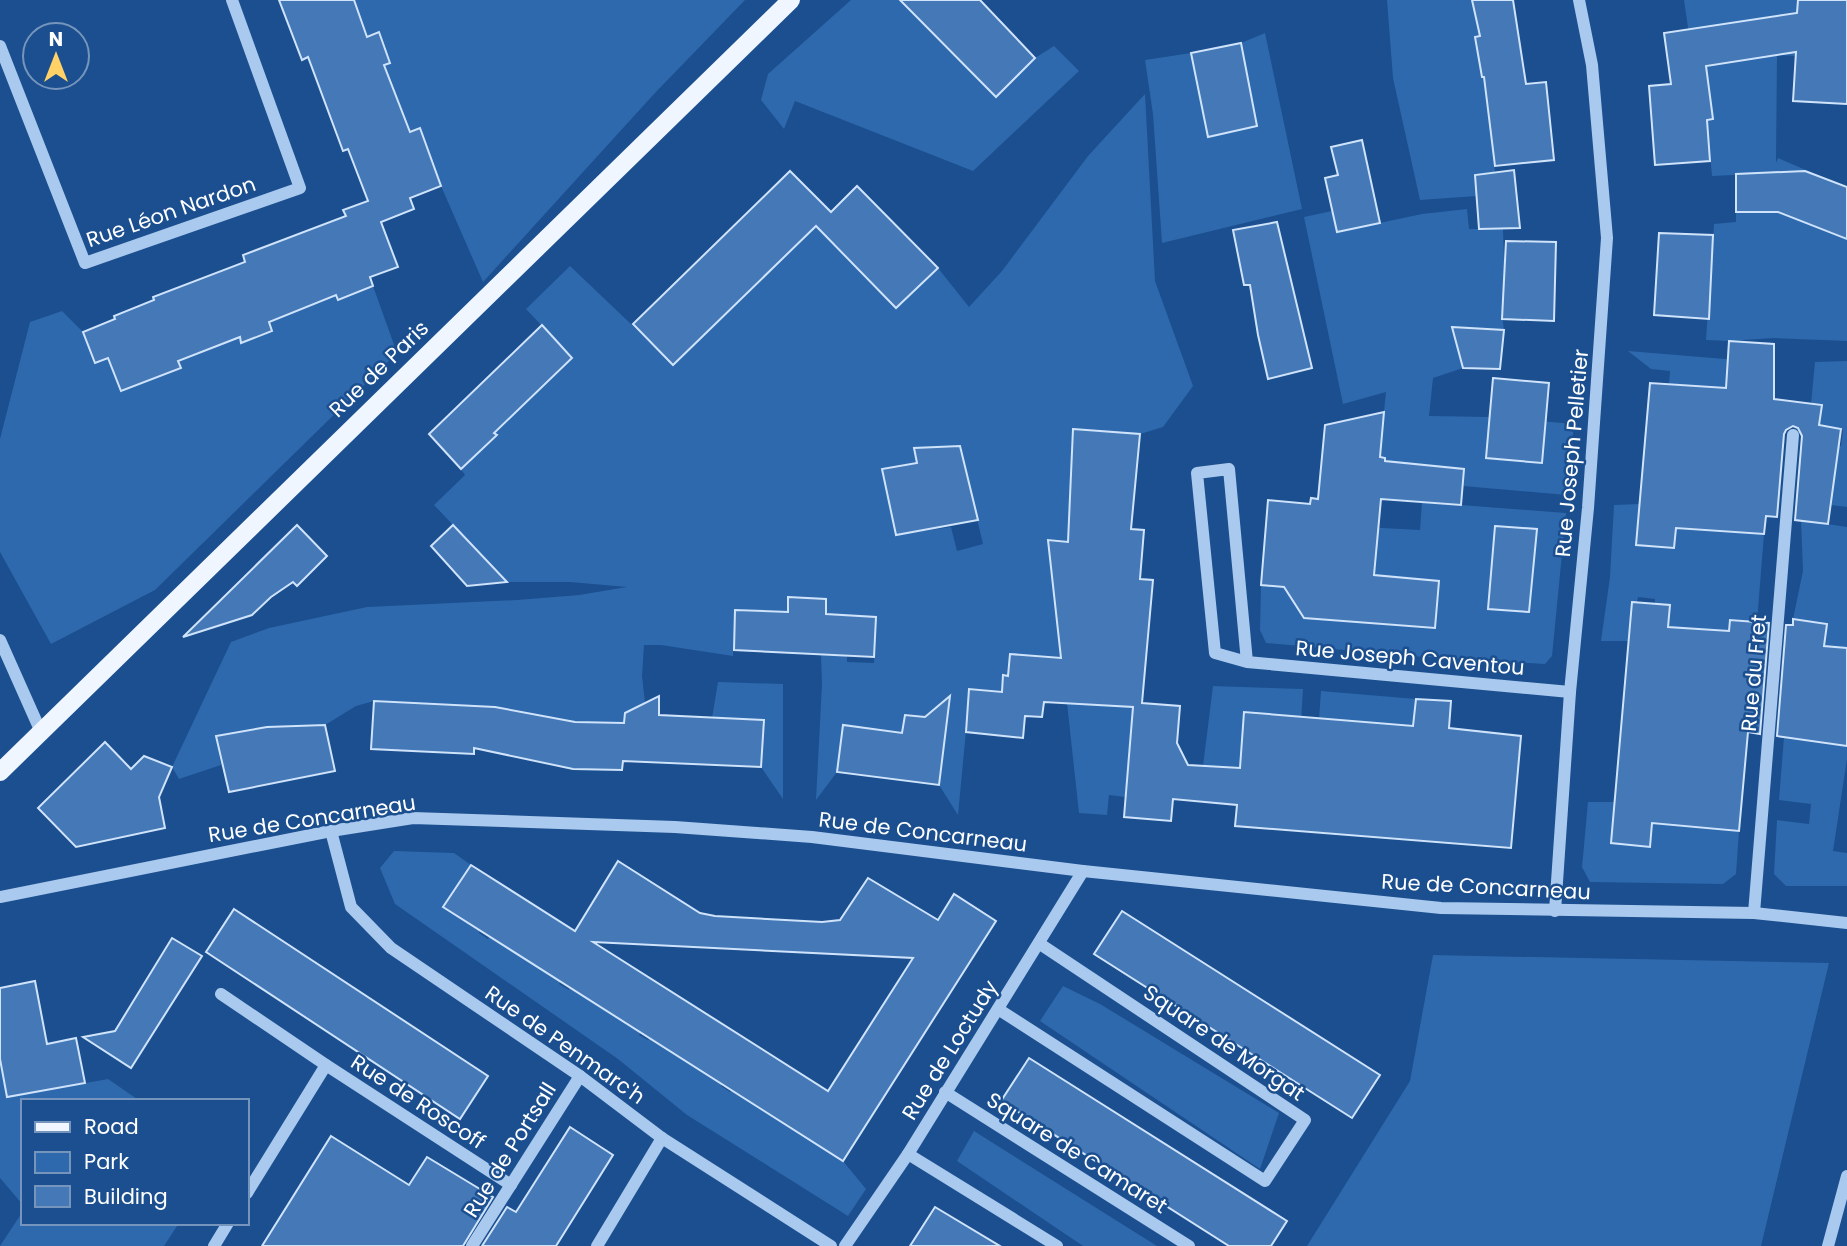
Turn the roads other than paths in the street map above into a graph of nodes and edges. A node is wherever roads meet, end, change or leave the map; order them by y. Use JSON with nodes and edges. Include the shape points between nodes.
{"nodes":[{"id":1,"x":232,"y":0,"type":"edge"},
{"id":2,"x":791,"y":0,"type":"edge"},
{"id":3,"x":1579,"y":0,"type":"edge"},
{"id":4,"x":0,"y":47,"type":"edge"},
{"id":5,"x":1793,"y":435,"type":"dead end"},
{"id":6,"x":0,"y":640,"type":"edge"},
{"id":7,"x":1247,"y":662,"type":"junction"},
{"id":8,"x":1570,"y":692,"type":"junction"},
{"id":9,"x":41,"y":732,"type":"junction"},
{"id":10,"x":0,"y":772,"type":"edge"},
{"id":11,"x":331,"y":831,"type":"junction"},
{"id":12,"x":1083,"y":871,"type":"junction"},
{"id":13,"x":0,"y":897,"type":"edge"},
{"id":14,"x":1555,"y":911,"type":"junction"},
{"id":15,"x":1754,"y":913,"type":"junction"},
{"id":16,"x":1847,"y":923,"type":"edge"},
{"id":17,"x":1040,"y":944,"type":"junction"},
{"id":18,"x":221,"y":993,"type":"dead end"},
{"id":19,"x":998,"y":1009,"type":"junction"},
{"id":20,"x":326,"y":1065,"type":"junction"},
{"id":21,"x":580,"y":1076,"type":"junction"},
{"id":22,"x":946,"y":1092,"type":"junction"},
{"id":23,"x":662,"y":1138,"type":"junction"},
{"id":24,"x":908,"y":1154,"type":"junction"},
{"id":25,"x":1847,"y":1175,"type":"edge"},
{"id":26,"x":511,"y":1185,"type":"junction"},
{"id":27,"x":248,"y":1191,"type":"edge"},
{"id":28,"x":227,"y":1225,"type":"edge"},
{"id":29,"x":812,"y":1233,"type":"junction"},
{"id":30,"x":214,"y":1246,"type":"edge"},
{"id":31,"x":472,"y":1246,"type":"edge"},
{"id":32,"x":597,"y":1246,"type":"edge"},
{"id":33,"x":804,"y":1246,"type":"edge"},
{"id":34,"x":831,"y":1246,"type":"edge"},
{"id":35,"x":845,"y":1246,"type":"edge"},
{"id":36,"x":1058,"y":1246,"type":"edge"},
{"id":37,"x":1189,"y":1246,"type":"edge"},
{"id":38,"x":1828,"y":1246,"type":"edge"}],
"edges":[{"from":1,"to":4,"type":"street","name":"Rue Léon Nardon","via":[[300,188],[85,263]]},
{"from":2,"to":9,"type":"main road","name":"Rue de Paris"},
{"from":3,"to":8,"type":"street","name":"Rue Joseph Pelletier","via":[[1592,65],[1607,239]]},
{"from":5,"to":15,"type":"street","name":"Rue du Fret"},
{"from":6,"to":9,"type":"street"},
{"from":7,"to":7,"type":"street","name":"Rue Joseph Caventou","via":[[1215,653],[1197,473],[1230,470]]},
{"from":7,"to":8,"type":"street","name":"Rue Joseph Caventou"},
{"from":8,"to":14,"type":"street","name":"Rue Joseph Pelletier"},
{"from":9,"to":10,"type":"main road","name":"Rue de Paris"},
{"from":11,"to":12,"type":"street","name":"Rue de Concarneau","via":[[412,818],[676,827],[812,837]]},
{"from":11,"to":13,"type":"street","name":"Rue de Concarneau"},
{"from":11,"to":21,"type":"street","name":"Rue de Penmarc'h","via":[[351,907],[391,948]]},
{"from":12,"to":14,"type":"street","name":"Rue de Concarneau","via":[[1441,908]]},
{"from":12,"to":17,"type":"street","name":"Rue de Loctudy"},
{"from":14,"to":15,"type":"street","name":"Rue de Concarneau"},
{"from":15,"to":16,"type":"street","name":"Rue de Concarneau"},
{"from":17,"to":19,"type":"street","name":"Rue de Loctudy"},
{"from":17,"to":19,"type":"street","name":"Square de Morgat","via":[[1305,1120],[1265,1181]]},
{"from":18,"to":20,"type":"street"},
{"from":19,"to":22,"type":"street","name":"Rue de Loctudy"},
{"from":20,"to":26,"type":"street","name":"Rue de Roscoff"},
{"from":20,"to":27,"type":"street","name":"Rue de Roscoff"},
{"from":21,"to":23,"type":"street","name":"Rue de Penmarc'h"},
{"from":21,"to":26,"type":"street","name":"Rue de Portsall"},
{"from":22,"to":24,"type":"street","name":"Rue de Loctudy"},
{"from":22,"to":37,"type":"street","name":"Square de Camaret"},
{"from":23,"to":29,"type":"street","name":"Rue de Penmarc'h"},
{"from":23,"to":32,"type":"street"},
{"from":24,"to":35,"type":"street","name":"Rue de Loctudy"},
{"from":24,"to":36,"type":"street"},
{"from":25,"to":38,"type":"street"},
{"from":26,"to":31,"type":"street","name":"Rue de Portsall"},
{"from":28,"to":30,"type":"street"},
{"from":29,"to":33,"type":"street"},
{"from":29,"to":34,"type":"street","name":"Rue de Penmarc'h"}]}
